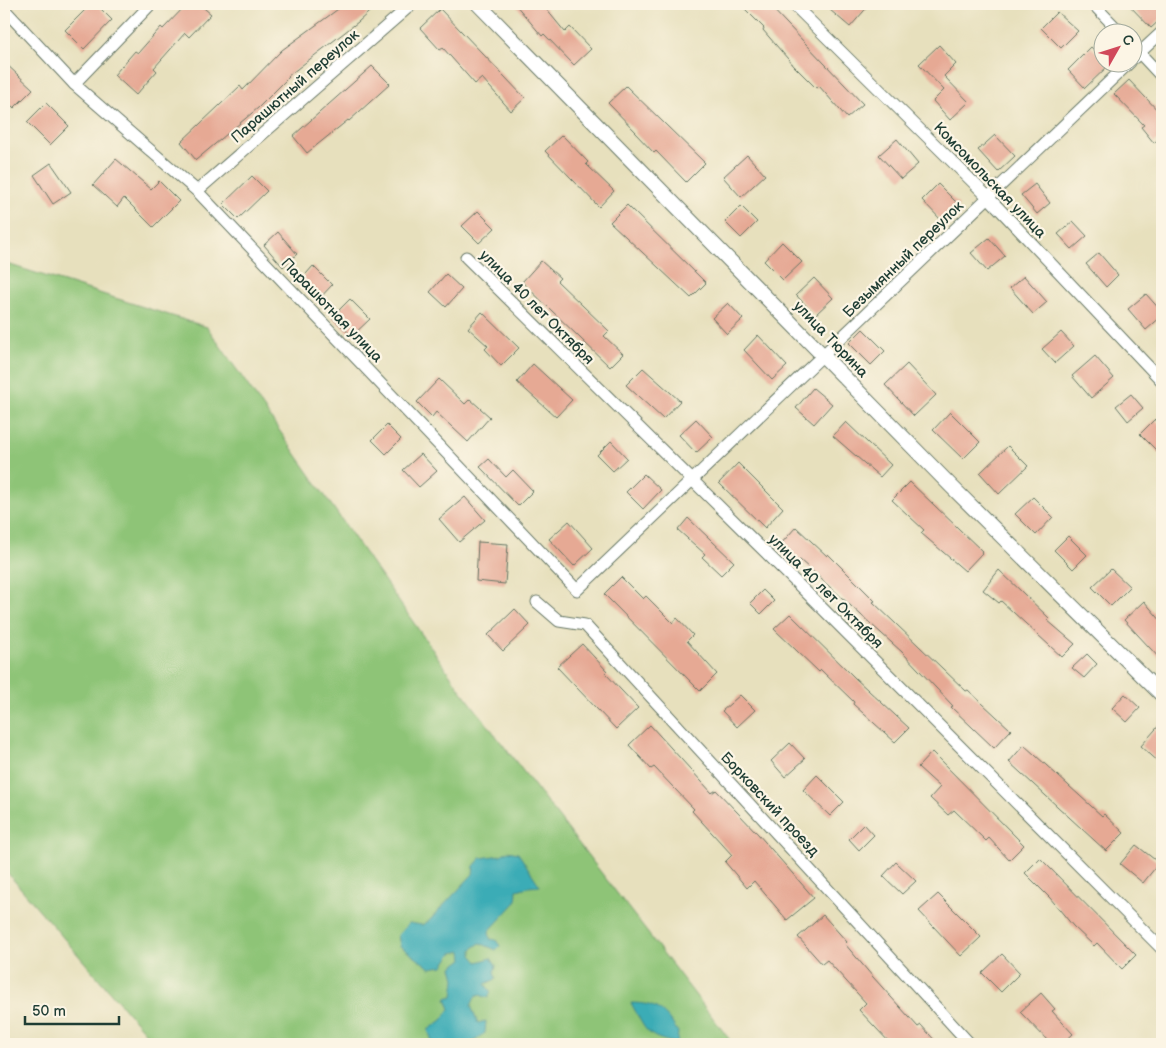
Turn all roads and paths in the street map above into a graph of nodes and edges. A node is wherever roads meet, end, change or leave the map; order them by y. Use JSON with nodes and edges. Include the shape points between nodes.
{"nodes":[{"id":1,"x":151,"y":4,"type":"edge"},
{"id":2,"x":412,"y":4,"type":"edge"},
{"id":3,"x":478,"y":4,"type":"edge"},
{"id":4,"x":793,"y":4,"type":"edge"},
{"id":5,"x":1093,"y":4,"type":"edge"},
{"id":6,"x":4,"y":9,"type":"edge"},
{"id":7,"x":1110,"y":22,"type":"edge"},
{"id":8,"x":1162,"y":32,"type":"edge"},
{"id":9,"x":1144,"y":47,"type":"edge"},
{"id":10,"x":1144,"y":60,"type":"edge"},
{"id":11,"x":1120,"y":72,"type":"edge"},
{"id":12,"x":1162,"y":77,"type":"edge"},
{"id":13,"x":74,"y":84,"type":"junction"},
{"id":14,"x":197,"y":191,"type":"junction"},
{"id":15,"x":989,"y":198,"type":"junction"},
{"id":16,"x":466,"y":257,"type":"dead end"},
{"id":17,"x":824,"y":355,"type":"junction"},
{"id":18,"x":1162,"y":381,"type":"edge"},
{"id":19,"x":693,"y":480,"type":"junction"},
{"id":20,"x":630,"y":539,"type":"joint"},
{"id":21,"x":537,"y":602,"type":"dead end"},
{"id":22,"x":1162,"y":695,"type":"edge"},
{"id":23,"x":1162,"y":949,"type":"edge"},
{"id":24,"x":970,"y":1044,"type":"edge"}],
"edges":[{"from":1,"to":13,"type":"street"},
{"from":2,"to":14,"type":"street","name":"Парашютный переулок"},
{"from":3,"to":17,"type":"street","name":"улица Тюрина"},
{"from":4,"to":15,"type":"street","name":"Комсомольская улица"},
{"from":5,"to":7,"type":"street"},
{"from":6,"to":13,"type":"street","name":"Парашютная улица"},
{"from":8,"to":9,"type":"street"},
{"from":10,"to":12,"type":"street"},
{"from":11,"to":15,"type":"street","name":"Безымянный переулок"},
{"from":13,"to":14,"type":"street","name":"Парашютная улица"},
{"from":14,"to":20,"type":"street","name":"Парашютная улица","via":[[577,590]]},
{"from":15,"to":17,"type":"street","name":"Безымянный переулок"},
{"from":15,"to":18,"type":"street","name":"Комсомольская улица"},
{"from":16,"to":19,"type":"street","name":"улица 40 лет Октября"},
{"from":17,"to":19,"type":"street","name":"Безымянный переулок"},
{"from":17,"to":22,"type":"street","name":"улица Тюрина"},
{"from":19,"to":20,"type":"street","name":"Безымянный переулок"},
{"from":19,"to":23,"type":"street","name":"улица 40 лет Октября"},
{"from":21,"to":24,"type":"street","name":"Борковский проезд","via":[[559,621],[585,624]]}]}
